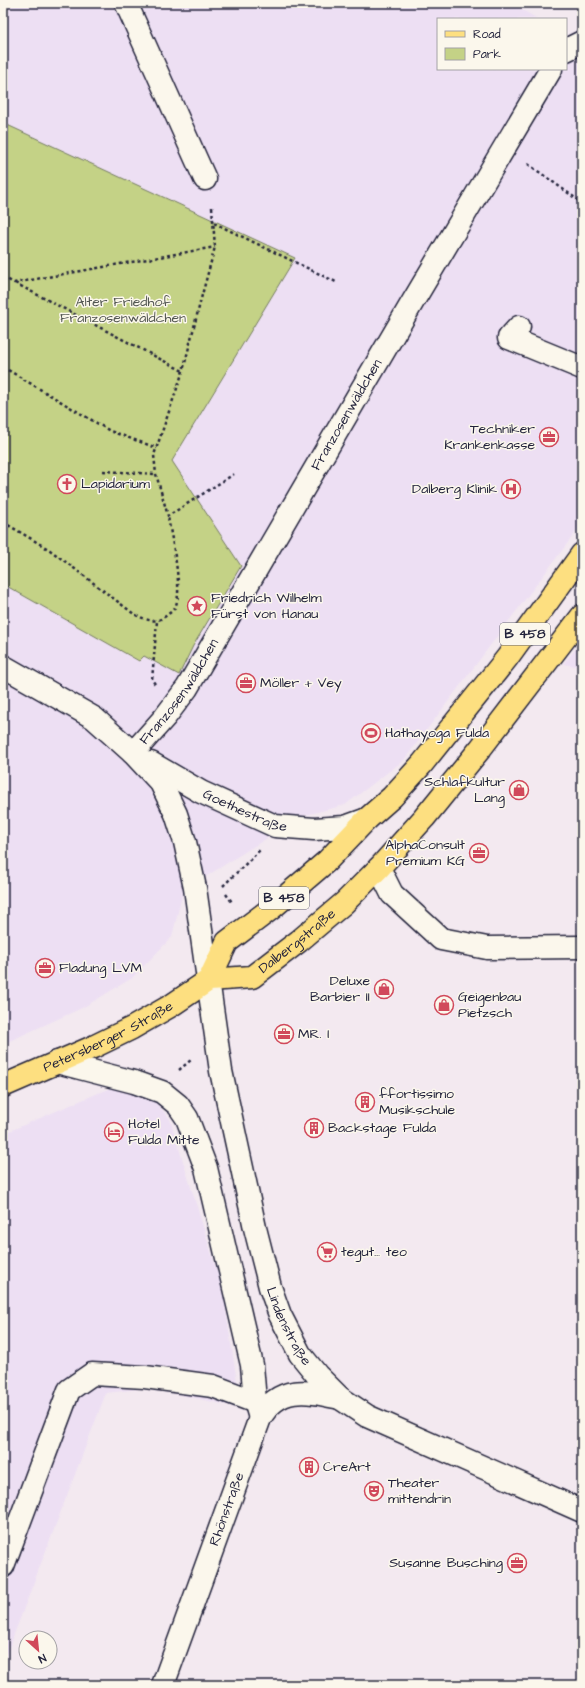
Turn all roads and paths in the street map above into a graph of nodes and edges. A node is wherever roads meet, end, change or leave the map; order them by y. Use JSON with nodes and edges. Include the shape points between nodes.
{"nodes":[{"id":1,"x":126,"y":3,"type":"edge"},
{"id":2,"x":582,"y":42,"type":"edge"},
{"id":3,"x":567,"y":50,"type":"edge"},
{"id":4,"x":550,"y":70,"type":"edge"},
{"id":5,"x":205,"y":179,"type":"joint"},
{"id":6,"x":552,"y":180,"type":"dead end"},
{"id":7,"x":582,"y":203,"type":"edge"},
{"id":8,"x":214,"y":222,"type":"junction"},
{"id":9,"x":215,"y":247,"type":"junction"},
{"id":10,"x":3,"y":277,"type":"edge"},
{"id":11,"x":14,"y":283,"type":"junction"},
{"id":12,"x":338,"y":283,"type":"dead end"},
{"id":13,"x":519,"y":327,"type":"dead end"},
{"id":14,"x":3,"y":367,"type":"edge"},
{"id":15,"x":582,"y":368,"type":"edge"},
{"id":16,"x":183,"y":371,"type":"junction"},
{"id":17,"x":156,"y":448,"type":"junction"},
{"id":18,"x":103,"y":471,"type":"dead end"},
{"id":19,"x":156,"y":474,"type":"junction"},
{"id":20,"x":234,"y":474,"type":"dead end"},
{"id":21,"x":168,"y":516,"type":"junction"},
{"id":22,"x":3,"y":522,"type":"edge"},
{"id":23,"x":582,"y":554,"type":"edge"},
{"id":24,"x":582,"y":616,"type":"edge"},
{"id":25,"x":157,"y":621,"type":"junction"},
{"id":26,"x":3,"y":666,"type":"edge"},
{"id":27,"x":172,"y":709,"type":"junction"},
{"id":28,"x":133,"y":753,"type":"junction"},
{"id":29,"x":367,"y":819,"type":"junction"},
{"id":30,"x":265,"y":845,"type":"dead end"},
{"id":31,"x":379,"y":868,"type":"junction"},
{"id":32,"x":221,"y":888,"type":"dead end"},
{"id":33,"x":582,"y":947,"type":"edge"},
{"id":34,"x":209,"y":980,"type":"junction"},
{"id":35,"x":56,"y":1062,"type":"junction"},
{"id":36,"x":3,"y":1086,"type":"edge"},
{"id":37,"x":340,"y":1398,"type":"junction"},
{"id":38,"x":260,"y":1409,"type":"junction"},
{"id":39,"x":582,"y":1511,"type":"edge"},
{"id":40,"x":3,"y":1566,"type":"edge"},
{"id":41,"x":163,"y":1685,"type":"edge"}],
"edges":[{"from":1,"to":5,"type":"street"},
{"from":2,"to":3,"type":"street"},
{"from":4,"to":27,"type":"street","name":"Franzosenwäldchen","via":[[187,688]]},
{"from":5,"to":8,"type":"path","via":[[210,193]]},
{"from":6,"to":7,"type":"path"},
{"from":8,"to":9,"type":"path"},
{"from":8,"to":12,"type":"path"},
{"from":9,"to":11,"type":"path"},
{"from":9,"to":16,"type":"path"},
{"from":10,"to":11,"type":"path"},
{"from":11,"to":16,"type":"path"},
{"from":13,"to":15,"type":"street","via":[[508,338]]},
{"from":14,"to":17,"type":"path","via":[[110,431]]},
{"from":16,"to":17,"type":"path"},
{"from":17,"to":19,"type":"path"},
{"from":18,"to":19,"type":"path"},
{"from":19,"to":21,"type":"path"},
{"from":20,"to":21,"type":"path"},
{"from":21,"to":25,"type":"path","via":[[178,594],[175,607]]},
{"from":22,"to":25,"type":"path","via":[[50,550],[134,614],[146,620]]},
{"from":23,"to":29,"type":"main road","number":"B 458","via":[[466,712],[392,797]]},
{"from":24,"to":31,"type":"main road","name":"Dalbergstraße","number":"B 458","via":[[480,749]]},
{"from":25,"to":27,"type":"path","via":[[152,680]]},
{"from":26,"to":28,"type":"street","name":"Goethestraße","via":[[94,718]]},
{"from":27,"to":28,"type":"street","name":"Franzosenwäldchen"},
{"from":28,"to":29,"type":"street","name":"Goethestraße","via":[[200,792],[275,826],[314,830],[345,827]]},
{"from":28,"to":34,"type":"street","name":"Goethestraße","via":[[162,783],[176,814],[195,888]]},
{"from":29,"to":34,"type":"main road","number":"B 458","via":[[327,861],[227,942]]},
{"from":30,"to":32,"type":"path"},
{"from":31,"to":33,"type":"street","via":[[392,894],[441,939],[487,948]]},
{"from":31,"to":34,"type":"main road","name":"Dalbergstraße","number":"B 458","via":[[344,903],[252,977]]},
{"from":34,"to":35,"type":"main road","name":"Petersberger Straße","via":[[132,1028]]},
{"from":34,"to":37,"type":"street","name":"Lindenstraße","via":[[221,1071],[270,1287],[280,1315],[300,1354]]},
{"from":35,"to":36,"type":"main road","name":"Petersberger Straße"},
{"from":35,"to":38,"type":"street","via":[[162,1092],[178,1105],[187,1118],[206,1168]]},
{"from":37,"to":38,"type":"street","via":[[299,1392],[276,1399]]},
{"from":37,"to":39,"type":"street","name":"Lindenstraße","via":[[366,1416]]},
{"from":38,"to":40,"type":"street","via":[[213,1386],[145,1377],[92,1374],[69,1390]]},
{"from":38,"to":41,"type":"street","name":"Rhönstraße"}]}
